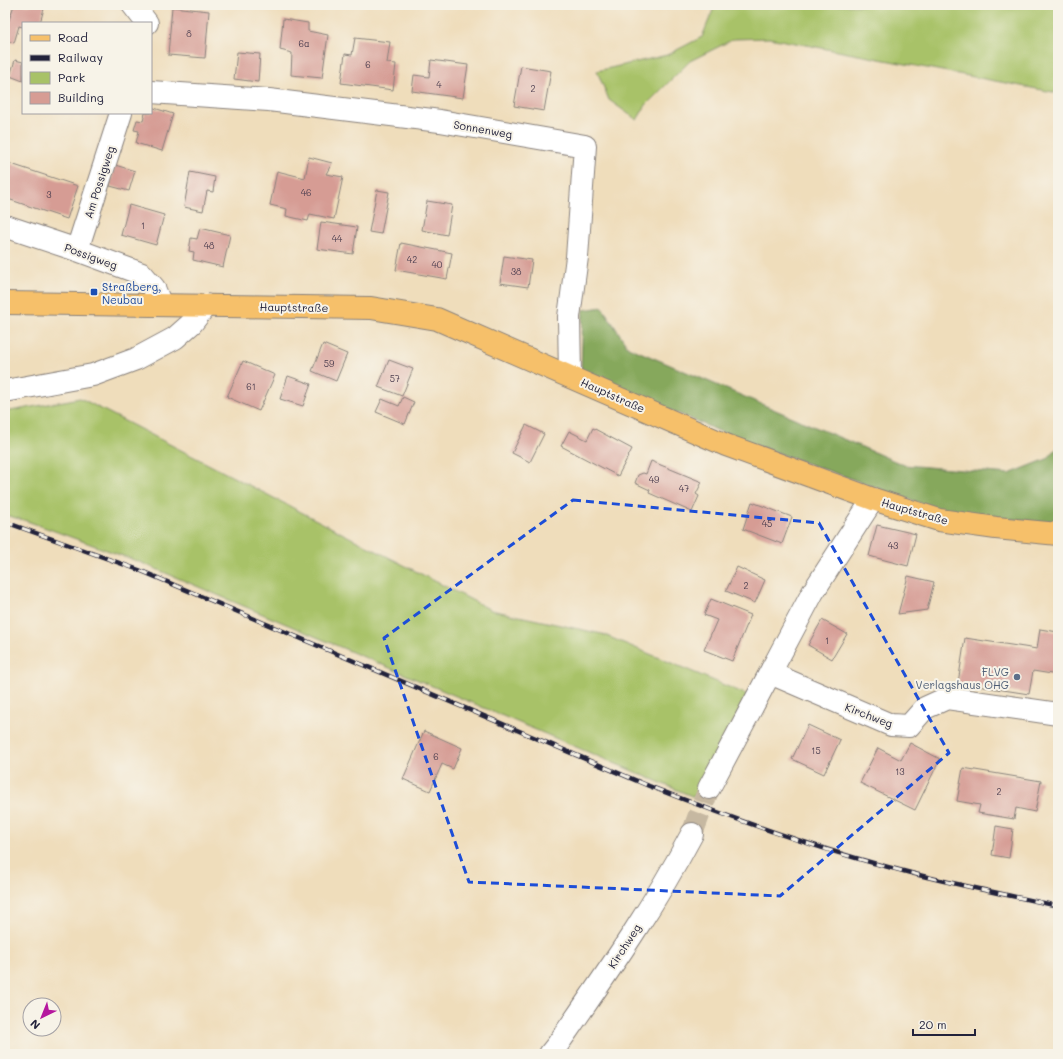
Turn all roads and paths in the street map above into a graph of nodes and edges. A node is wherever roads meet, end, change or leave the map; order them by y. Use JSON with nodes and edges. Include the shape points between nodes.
{"nodes":[{"id":1,"x":133,"y":5,"type":"edge"},
{"id":2,"x":147,"y":22,"type":"edge"},
{"id":3,"x":152,"y":92,"type":"edge"},
{"id":4,"x":122,"y":114,"type":"edge"},
{"id":5,"x":5,"y":226,"type":"edge"},
{"id":6,"x":77,"y":250,"type":"junction"},
{"id":7,"x":5,"y":303,"type":"edge"},
{"id":8,"x":161,"y":305,"type":"junction"},
{"id":9,"x":206,"y":305,"type":"junction"},
{"id":10,"x":570,"y":376,"type":"junction"},
{"id":11,"x":5,"y":391,"type":"edge"},
{"id":12,"x":873,"y":499,"type":"junction"},
{"id":13,"x":1058,"y":534,"type":"edge"},
{"id":14,"x":770,"y":674,"type":"junction"},
{"id":15,"x":1058,"y":714,"type":"edge"},
{"id":16,"x":709,"y":788,"type":"tunnel mouth"},
{"id":17,"x":692,"y":834,"type":"tunnel mouth"},
{"id":18,"x":550,"y":1054,"type":"edge"}],
"edges":[{"from":1,"to":2,"type":"street"},
{"from":3,"to":10,"type":"street","name":"Sonnenweg","via":[[284,102],[440,121],[585,146],[577,257],[569,317]]},
{"from":4,"to":6,"type":"street","name":"Am Possigweg"},
{"from":5,"to":6,"type":"street","name":"Possigweg"},
{"from":6,"to":8,"type":"street","name":"Possigweg","via":[[142,274],[154,288]]},
{"from":7,"to":8,"type":"main road","name":"Hauptstraße"},
{"from":8,"to":9,"type":"main road","name":"Hauptstraße"},
{"from":9,"to":10,"type":"main road","name":"Hauptstraße","via":[[371,308],[437,319]]},
{"from":9,"to":11,"type":"street","via":[[192,323],[175,338],[136,359],[93,375]]},
{"from":10,"to":12,"type":"main road","name":"Hauptstraße","via":[[726,445]]},
{"from":12,"to":13,"type":"main road","name":"Hauptstraße","via":[[939,520]]},
{"from":12,"to":14,"type":"street","via":[[812,592]]},
{"from":14,"to":15,"type":"street","name":"Kirchweg","via":[[891,725],[909,726],[925,708],[947,698]]},
{"from":14,"to":16,"type":"street"},
{"from":17,"to":18,"type":"street","name":"Kirchweg","via":[[672,872],[622,952]]}]}
